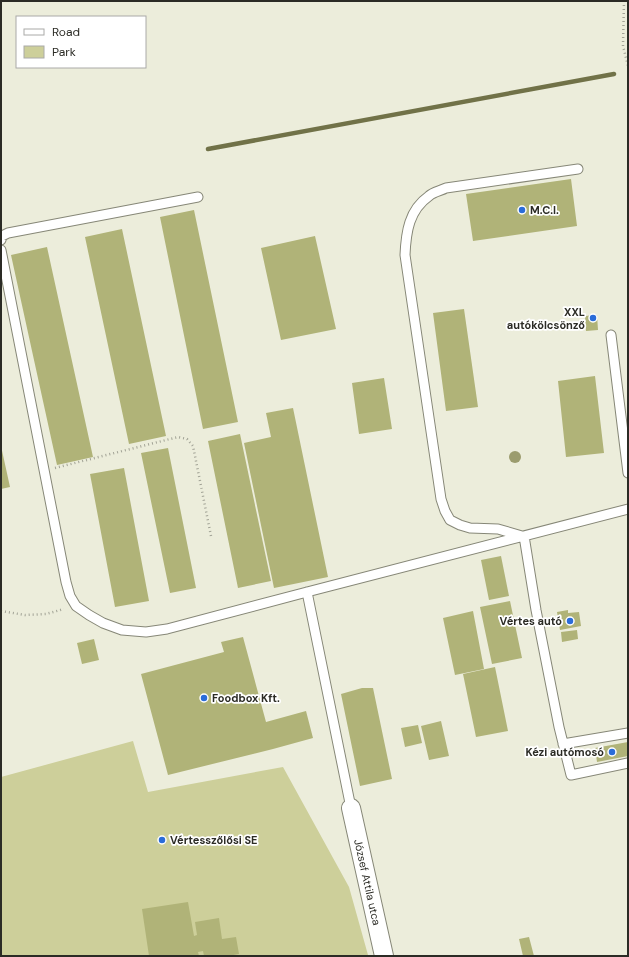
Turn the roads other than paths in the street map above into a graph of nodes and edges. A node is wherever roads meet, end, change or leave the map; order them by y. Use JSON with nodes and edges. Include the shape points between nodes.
{"nodes":[{"id":1,"x":578,"y":169,"type":"dead end"},
{"id":2,"x":198,"y":197,"type":"dead end"},
{"id":3,"x":1,"y":240,"type":"edge"},
{"id":4,"x":1,"y":250,"type":"edge"},
{"id":5,"x":611,"y":335,"type":"dead end"},
{"id":6,"x":628,"y":473,"type":"edge"},
{"id":7,"x":628,"y":509,"type":"edge"},
{"id":8,"x":524,"y":536,"type":"junction"},
{"id":9,"x":307,"y":592,"type":"junction"},
{"id":10,"x":628,"y":733,"type":"edge"},
{"id":11,"x":563,"y":744,"type":"junction"},
{"id":12,"x":628,"y":763,"type":"edge"},
{"id":13,"x":351,"y":808,"type":"joint"},
{"id":14,"x":384,"y":956,"type":"edge"}],
"edges":[{"from":1,"to":8,"type":"lane","via":[[446,188],[429,195],[417,206],[409,222],[406,239],[404,254],[441,499],[445,511],[450,520],[460,525],[470,528],[498,528]]},
{"from":2,"to":3,"type":"lane","via":[[8,233],[2,236]]},
{"from":4,"to":9,"type":"lane","via":[[66,582],[76,606],[103,623],[122,630],[146,632],[167,629]]},
{"from":5,"to":6,"type":"lane"},
{"from":7,"to":8,"type":"lane"},
{"from":8,"to":9,"type":"lane"},
{"from":8,"to":11,"type":"lane"},
{"from":9,"to":13,"type":"lane"},
{"from":10,"to":11,"type":"lane"},
{"from":11,"to":12,"type":"lane","via":[[571,775]]},
{"from":13,"to":14,"type":"street","name":"József Attila utca"}]}
